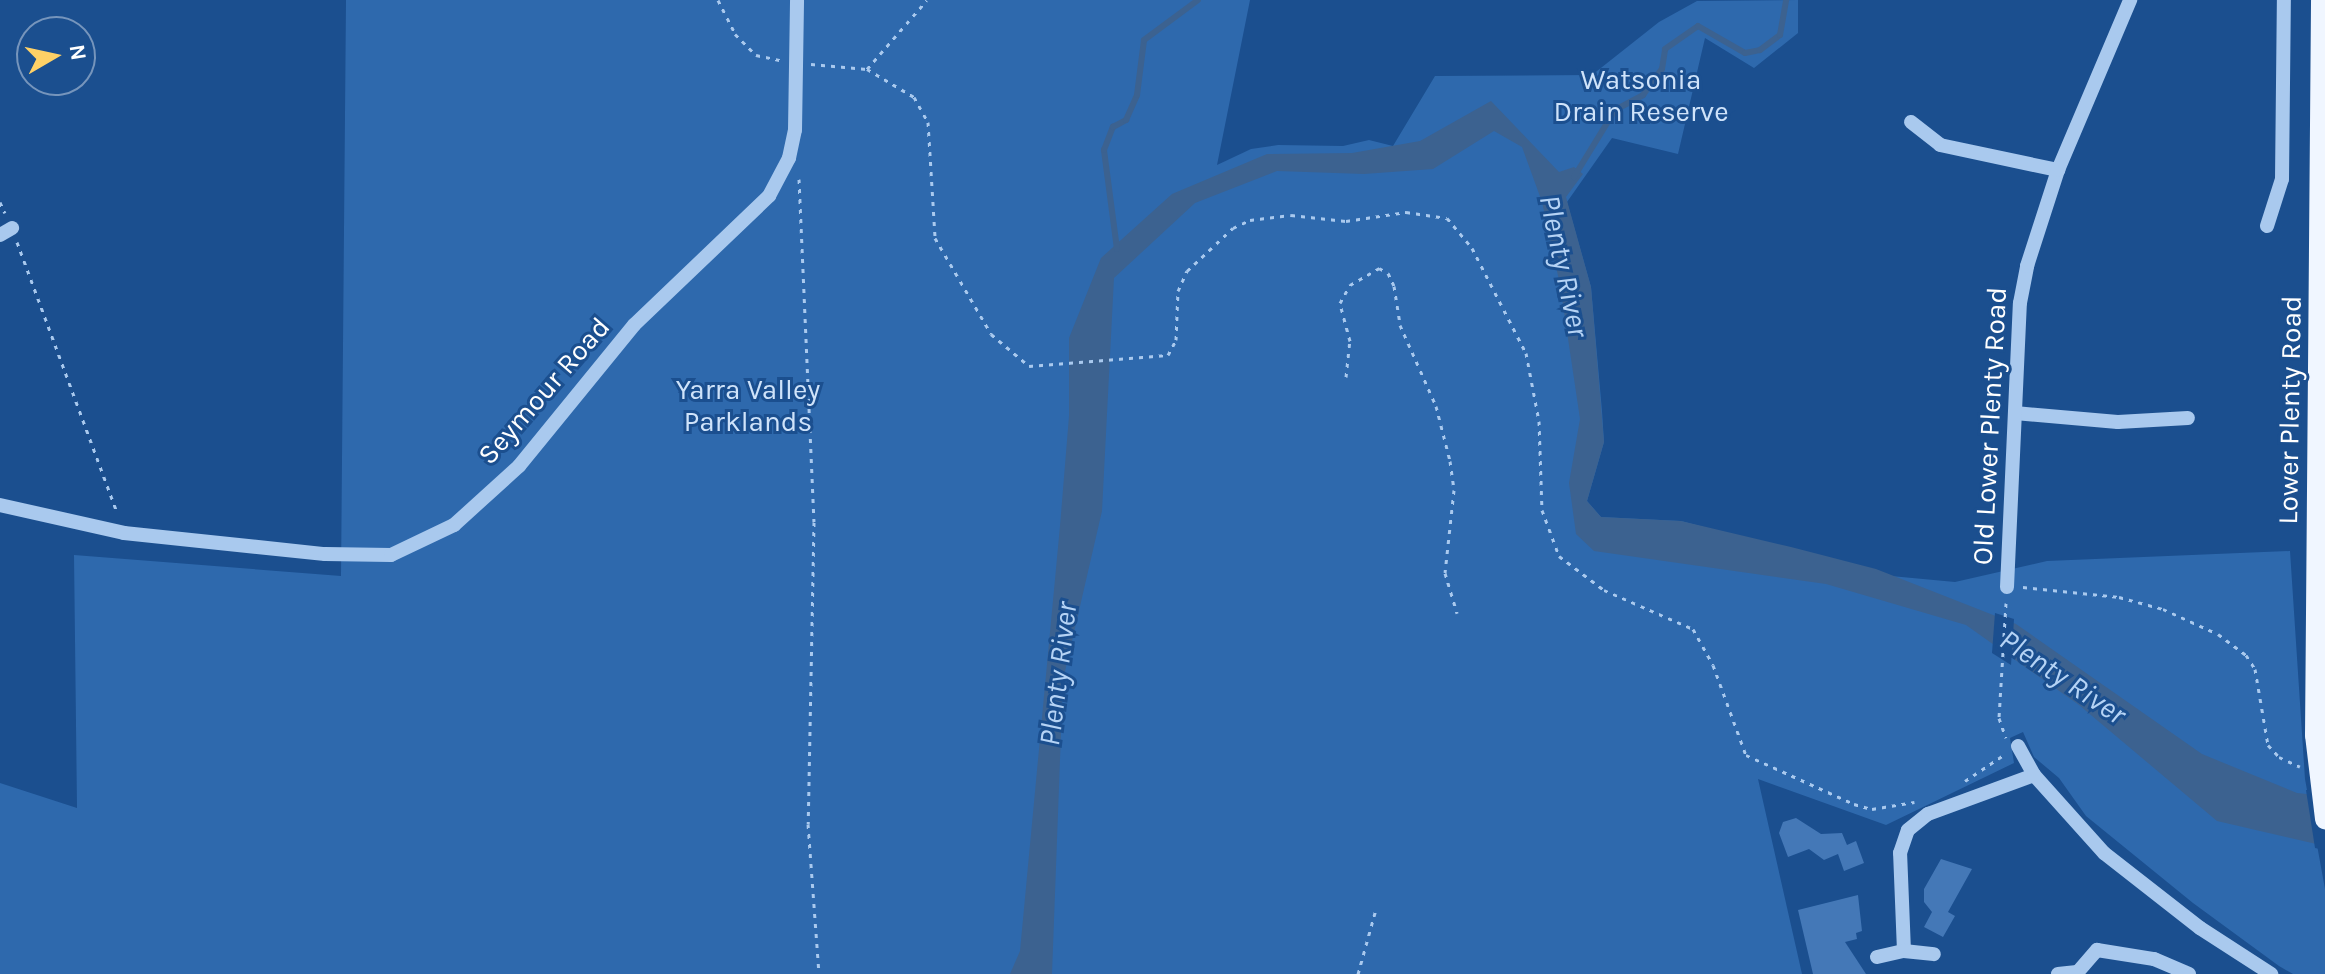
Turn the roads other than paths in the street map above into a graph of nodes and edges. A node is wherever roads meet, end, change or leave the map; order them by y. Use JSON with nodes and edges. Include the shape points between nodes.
{"nodes":[{"id":1,"x":797,"y":0,"type":"edge"},
{"id":2,"x":2130,"y":0,"type":"edge"},
{"id":3,"x":2284,"y":0,"type":"edge"},
{"id":4,"x":2321,"y":0,"type":"edge"},
{"id":5,"x":1911,"y":122,"type":"dead end"},
{"id":6,"x":2058,"y":170,"type":"junction"},
{"id":7,"x":2267,"y":226,"type":"dead end"},
{"id":8,"x":2015,"y":413,"type":"junction"},
{"id":9,"x":2188,"y":418,"type":"dead end"},
{"id":10,"x":0,"y":505,"type":"edge"},
{"id":11,"x":2007,"y":587,"type":"road end"},
{"id":12,"x":2018,"y":746,"type":"dead end"},
{"id":13,"x":2034,"y":775,"type":"junction"},
{"id":14,"x":2325,"y":819,"type":"edge"},
{"id":15,"x":1904,"y":951,"type":"junction"},
{"id":16,"x":1934,"y":954,"type":"dead end"},
{"id":17,"x":1877,"y":957,"type":"dead end"},
{"id":18,"x":2077,"y":973,"type":"edge"},
{"id":19,"x":2058,"y":974,"type":"edge"},
{"id":20,"x":2189,"y":974,"type":"edge"},
{"id":21,"x":2271,"y":974,"type":"edge"}],
"edges":[{"from":1,"to":10,"type":"street","name":"Seymour Road","via":[[798,64],[789,158],[769,196],[634,325],[519,466],[454,525],[391,555],[214,546],[124,533]]},
{"from":2,"to":6,"type":"street","name":"Old Lower Plenty Road"},
{"from":3,"to":7,"type":"street","via":[[2282,179]]},
{"from":4,"to":14,"type":"main road","name":"Lower Plenty Road","bridge":true,"via":[[2315,735]]},
{"from":5,"to":6,"type":"street","via":[[1940,145]]},
{"from":6,"to":8,"type":"street","name":"Old Lower Plenty Road","via":[[2020,303]]},
{"from":8,"to":9,"type":"street","via":[[2118,422]]},
{"from":8,"to":11,"type":"street","name":"Old Lower Plenty Road"},
{"from":12,"to":13,"type":"street"},
{"from":13,"to":15,"type":"street","via":[[1928,814],[1908,830],[1900,853]]},
{"from":13,"to":21,"type":"street","via":[[2104,853],[2200,928]]},
{"from":15,"to":16,"type":"street"},
{"from":15,"to":17,"type":"street"},
{"from":18,"to":19,"type":"street"},
{"from":18,"to":20,"type":"street","via":[[2097,950],[2154,959]]}]}
